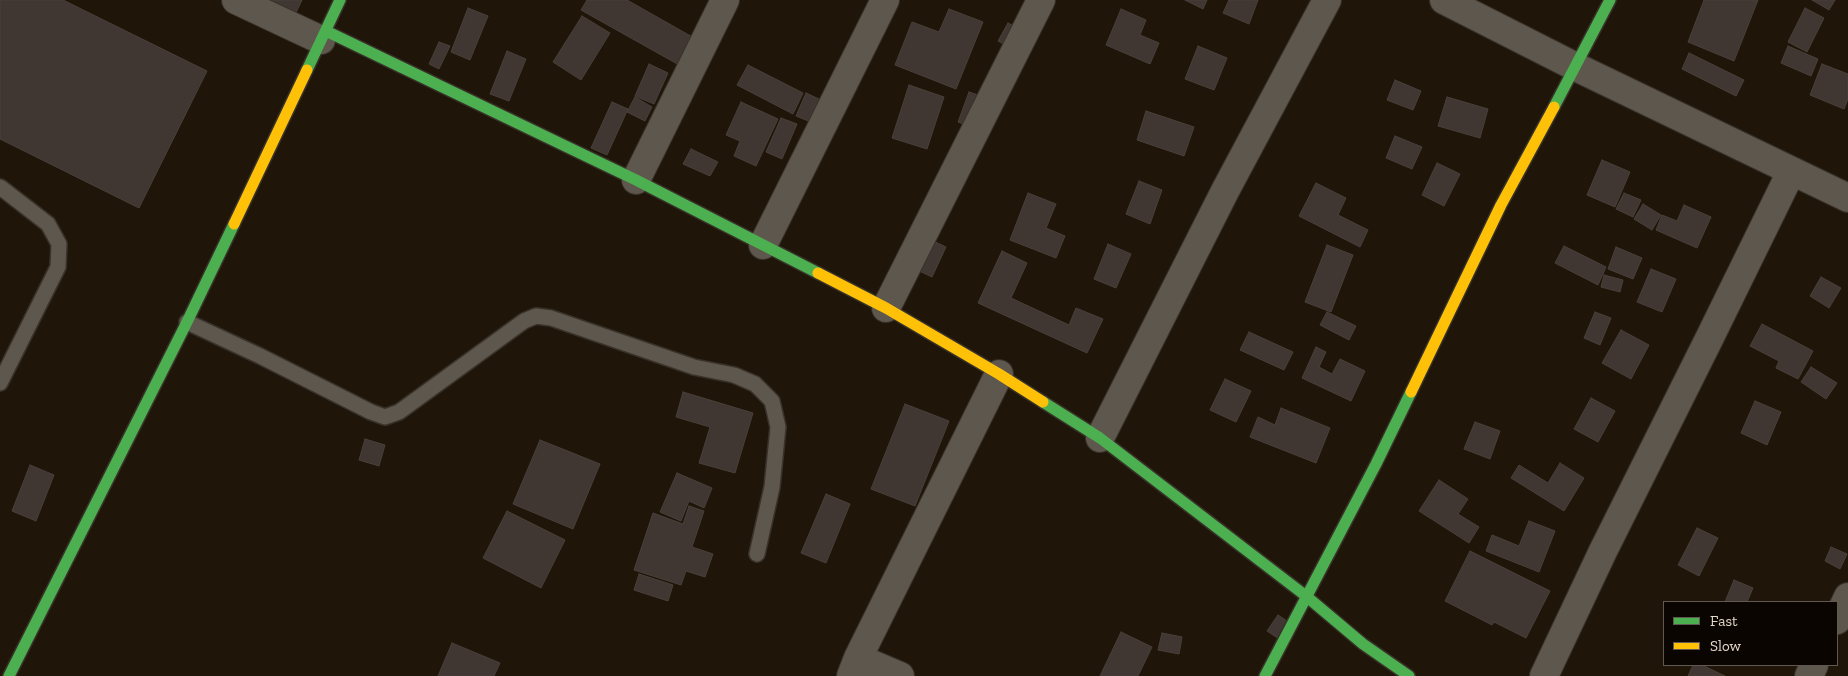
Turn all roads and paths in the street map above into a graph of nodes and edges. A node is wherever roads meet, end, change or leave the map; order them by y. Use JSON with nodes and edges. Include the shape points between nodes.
{"nodes":[{"id":1,"x":236,"y":0,"type":"edge"},
{"id":2,"x":340,"y":0,"type":"edge"},
{"id":3,"x":725,"y":0,"type":"edge"},
{"id":4,"x":885,"y":0,"type":"edge"},
{"id":5,"x":1041,"y":0,"type":"edge"},
{"id":6,"x":1327,"y":0,"type":"edge"},
{"id":7,"x":1444,"y":0,"type":"edge"},
{"id":8,"x":1610,"y":0,"type":"edge"},
{"id":9,"x":323,"y":35,"type":"junction"},
{"id":10,"x":1576,"y":67,"type":"junction"},
{"id":11,"x":1791,"y":172,"type":"junction"},
{"id":12,"x":636,"y":180,"type":"junction"},
{"id":13,"x":0,"y":187,"type":"edge"},
{"id":14,"x":1848,"y":198,"type":"edge"},
{"id":15,"x":763,"y":246,"type":"junction"},
{"id":16,"x":886,"y":308,"type":"junction"},
{"id":17,"x":187,"y":322,"type":"junction"},
{"id":18,"x":999,"y":374,"type":"junction"},
{"id":19,"x":0,"y":383,"type":"edge"},
{"id":20,"x":1100,"y":438,"type":"junction"},
{"id":21,"x":757,"y":554,"type":"dead end"},
{"id":22,"x":1306,"y":596,"type":"junction"},
{"id":23,"x":1848,"y":597,"type":"edge"},
{"id":24,"x":1838,"y":618,"type":"edge"},
{"id":25,"x":854,"y":667,"type":"edge"},
{"id":26,"x":8,"y":676,"type":"edge"},
{"id":27,"x":900,"y":676,"type":"edge"},
{"id":28,"x":1265,"y":676,"type":"edge"},
{"id":29,"x":1409,"y":676,"type":"edge"},
{"id":30,"x":1544,"y":676,"type":"edge"}],
"edges":[{"from":1,"to":9,"type":"street"},
{"from":2,"to":9,"type":"street"},
{"from":3,"to":12,"type":"street"},
{"from":4,"to":15,"type":"street"},
{"from":5,"to":16,"type":"street"},
{"from":6,"to":20,"type":"street","via":[[1220,200]]},
{"from":7,"to":10,"type":"street"},
{"from":8,"to":10,"type":"street"},
{"from":9,"to":12,"type":"street"},
{"from":9,"to":17,"type":"street"},
{"from":10,"to":11,"type":"street"},
{"from":10,"to":22,"type":"street","via":[[1501,205],[1376,464]]},
{"from":11,"to":14,"type":"street"},
{"from":11,"to":30,"type":"street"},
{"from":12,"to":15,"type":"street"},
{"from":13,"to":19,"type":"lane","via":[[48,224],[59,244],[58,267]]},
{"from":15,"to":16,"type":"street"},
{"from":16,"to":18,"type":"street"},
{"from":17,"to":21,"type":"lane","via":[[385,417],[399,412],[517,326],[536,316],[551,318],[694,367],[734,375],[756,384],[772,401],[778,426],[772,487]]},
{"from":17,"to":26,"type":"street"},
{"from":18,"to":20,"type":"street"},
{"from":18,"to":25,"type":"street"},
{"from":20,"to":22,"type":"street"},
{"from":22,"to":28,"type":"street"},
{"from":22,"to":29,"type":"street","via":[[1363,644]]},
{"from":23,"to":24,"type":"street"},
{"from":25,"to":27,"type":"street"}]}
